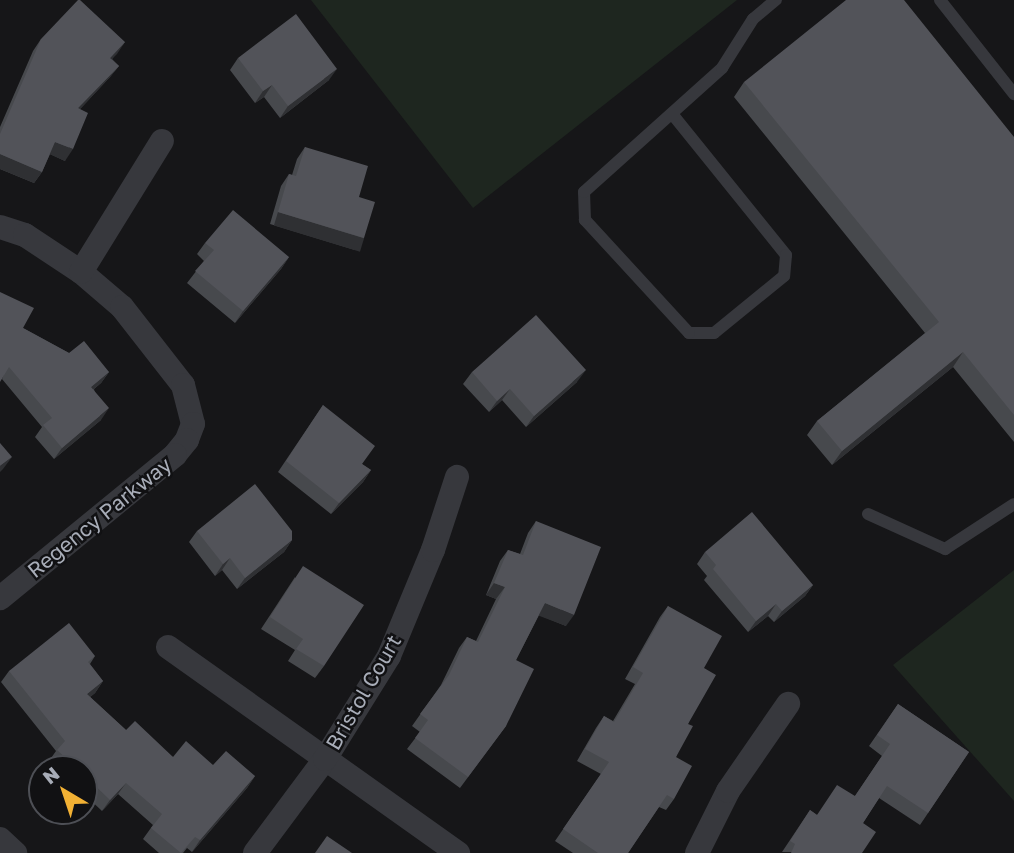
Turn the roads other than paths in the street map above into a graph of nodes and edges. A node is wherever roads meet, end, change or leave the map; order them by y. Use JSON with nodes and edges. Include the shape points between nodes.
{"nodes":[{"id":1,"x":776,"y":0,"type":"edge"},
{"id":2,"x":940,"y":0,"type":"edge"},
{"id":3,"x":1014,"y":94,"type":"edge"},
{"id":4,"x":673,"y":116,"type":"junction"},
{"id":5,"x":162,"y":142,"type":"dead end"},
{"id":6,"x":0,"y":227,"type":"edge"},
{"id":7,"x":81,"y":272,"type":"junction"},
{"id":8,"x":457,"y":477,"type":"dead end"},
{"id":9,"x":1014,"y":504,"type":"edge"},
{"id":10,"x":868,"y":514,"type":"dead end"},
{"id":11,"x":0,"y":598,"type":"edge"},
{"id":12,"x":168,"y":647,"type":"dead end"},
{"id":13,"x":788,"y":704,"type":"dead end"},
{"id":14,"x":325,"y":759,"type":"junction"},
{"id":15,"x":0,"y":839,"type":"edge"},
{"id":16,"x":15,"y":853,"type":"edge"},
{"id":17,"x":255,"y":853,"type":"edge"},
{"id":18,"x":458,"y":853,"type":"edge"},
{"id":19,"x":697,"y":853,"type":"edge"}],
"edges":[{"from":1,"to":4,"type":"lane","via":[[752,19],[722,68]]},
{"from":2,"to":3,"type":"lane"},
{"from":4,"to":4,"type":"lane","via":[[786,255],[784,276],[714,333],[689,334],[585,220],[584,192]]},
{"from":5,"to":7,"type":"street"},
{"from":6,"to":7,"type":"street","name":"Regency Parkway","via":[[25,235]]},
{"from":7,"to":11,"type":"street","name":"Regency Parkway","via":[[122,307],[172,366],[190,400],[192,424],[175,455]]},
{"from":8,"to":14,"type":"street","name":"Bristol Court","via":[[433,550],[388,656]]},
{"from":9,"to":10,"type":"lane","via":[[945,549]]},
{"from":12,"to":14,"type":"street"},
{"from":13,"to":19,"type":"street","via":[[728,791]]},
{"from":14,"to":17,"type":"street","name":"Bristol Court"},
{"from":14,"to":18,"type":"street"},
{"from":15,"to":16,"type":"street"}]}
